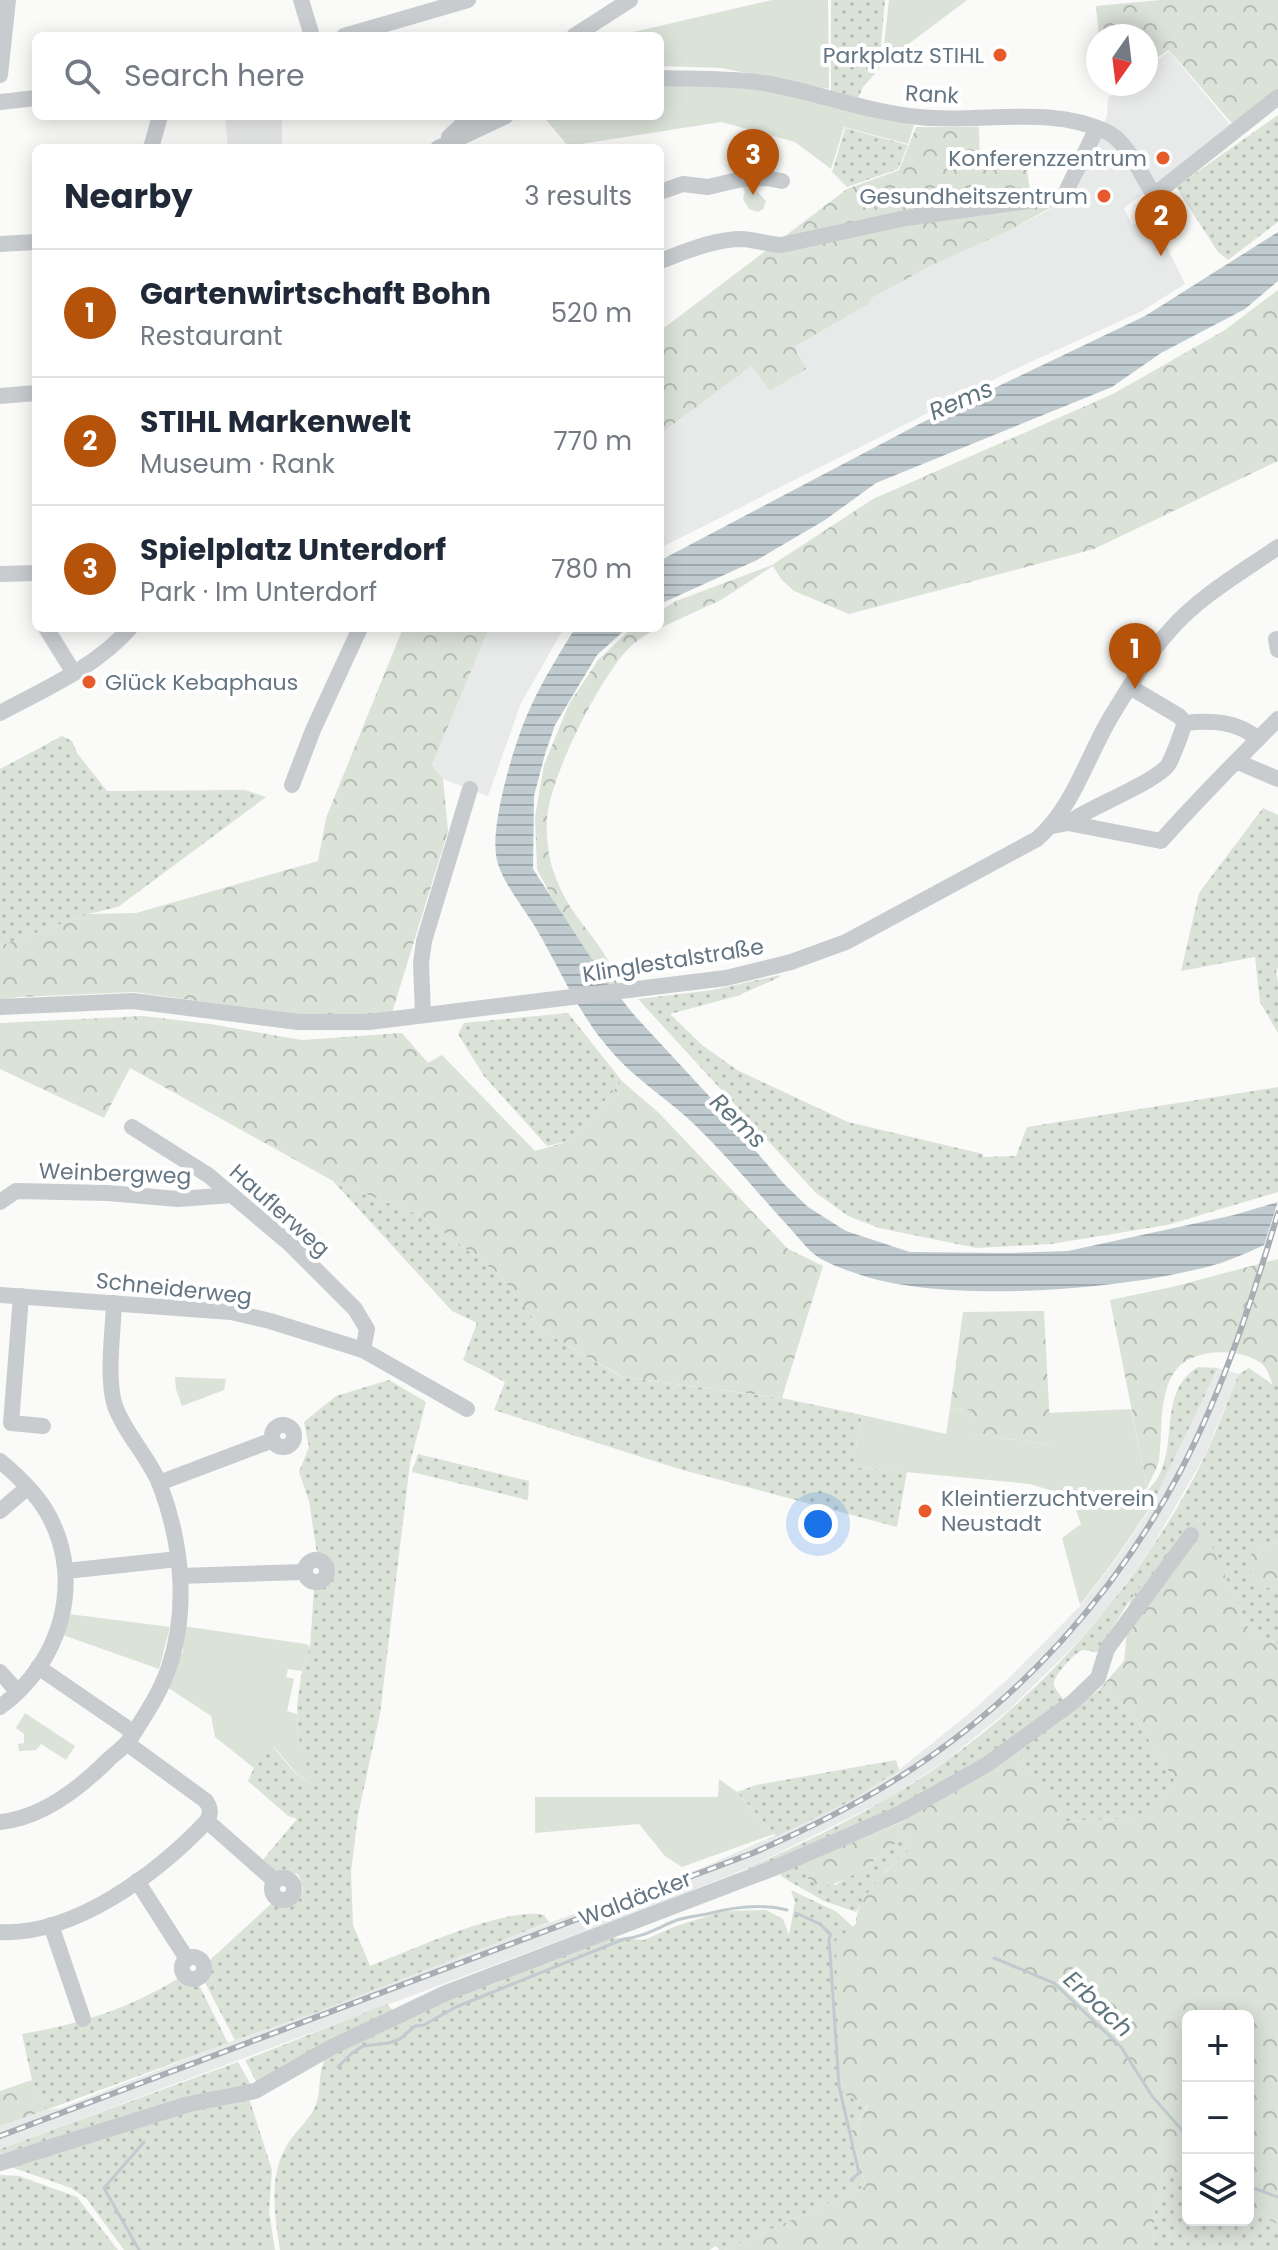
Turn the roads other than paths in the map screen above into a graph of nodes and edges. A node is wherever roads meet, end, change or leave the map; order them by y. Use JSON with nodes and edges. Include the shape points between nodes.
{"nodes":[{"id":1,"x":8,"y":0,"type":"edge"},
{"id":2,"x":301,"y":0,"type":"edge"},
{"id":3,"x":468,"y":0,"type":"edge"},
{"id":4,"x":630,"y":0,"type":"edge"},
{"id":5,"x":311,"y":32,"type":"edge"},
{"id":6,"x":358,"y":32,"type":"edge"},
{"id":7,"x":580,"y":32,"type":"edge"},
{"id":8,"x":2,"y":53,"type":"edge"},
{"id":9,"x":0,"y":75,"type":"edge"},
{"id":10,"x":664,"y":78,"type":"edge"},
{"id":11,"x":1278,"y":97,"type":"edge"},
{"id":12,"x":32,"y":98,"type":"edge"},
{"id":13,"x":0,"y":102,"type":"edge"},
{"id":14,"x":159,"y":120,"type":"edge"},
{"id":15,"x":467,"y":120,"type":"edge"},
{"id":16,"x":498,"y":120,"type":"edge"},
{"id":17,"x":1097,"y":128,"type":"junction"},
{"id":18,"x":152,"y":144,"type":"edge"},
{"id":19,"x":442,"y":144,"type":"edge"},
{"id":20,"x":446,"y":144,"type":"edge"},
{"id":21,"x":782,"y":181,"type":"dead end"},
{"id":22,"x":664,"y":191,"type":"edge"},
{"id":23,"x":32,"y":242,"type":"edge"},
{"id":24,"x":0,"y":244,"type":"edge"},
{"id":25,"x":664,"y":259,"type":"edge"},
{"id":26,"x":32,"y":393,"type":"edge"},
{"id":27,"x":0,"y":396,"type":"edge"},
{"id":28,"x":1278,"y":547,"type":"edge"},
{"id":29,"x":32,"y":573,"type":"edge"},
{"id":30,"x":0,"y":574,"type":"edge"},
{"id":31,"x":48,"y":632,"type":"edge"},
{"id":32,"x":127,"y":632,"type":"edge"},
{"id":33,"x":358,"y":632,"type":"edge"},
{"id":34,"x":74,"y":673,"type":"junction"},
{"id":35,"x":1130,"y":687,"type":"junction"},
{"id":36,"x":0,"y":713,"type":"edge"},
{"id":37,"x":1278,"y":719,"type":"edge"},
{"id":38,"x":1185,"y":723,"type":"junction"},
{"id":39,"x":1258,"y":739,"type":"junction"},
{"id":40,"x":1238,"y":762,"type":"junction"},
{"id":41,"x":1278,"y":779,"type":"edge"},
{"id":42,"x":292,"y":785,"type":"dead end"},
{"id":43,"x":470,"y":789,"type":"dead end"},
{"id":44,"x":1060,"y":824,"type":"junction"},
{"id":45,"x":0,"y":1007,"type":"edge"},
{"id":46,"x":423,"y":1015,"type":"junction"},
{"id":47,"x":132,"y":1127,"type":"dead end"},
{"id":48,"x":232,"y":1195,"type":"junction"},
{"id":49,"x":0,"y":1202,"type":"edge"},
{"id":50,"x":0,"y":1295,"type":"edge"},
{"id":51,"x":21,"y":1296,"type":"junction"},
{"id":52,"x":114,"y":1303,"type":"junction"},
{"id":53,"x":363,"y":1350,"type":"junction"},
{"id":54,"x":467,"y":1409,"type":"dead end"},
{"id":55,"x":43,"y":1426,"type":"dead end"},
{"id":56,"x":273,"y":1440,"type":"dead end"},
{"id":57,"x":0,"y":1461,"type":"edge"},
{"id":58,"x":159,"y":1483,"type":"junction"},
{"id":59,"x":27,"y":1488,"type":"junction"},
{"id":60,"x":0,"y":1511,"type":"edge"},
{"id":61,"x":1191,"y":1535,"type":"dead end"},
{"id":62,"x":179,"y":1568,"type":"junction"},
{"id":63,"x":66,"y":1571,"type":"junction"},
{"id":64,"x":304,"y":1572,"type":"dead end"},
{"id":65,"x":38,"y":1667,"type":"junction"},
{"id":66,"x":0,"y":1672,"type":"edge"},
{"id":67,"x":17,"y":1691,"type":"junction"},
{"id":68,"x":0,"y":1707,"type":"edge"},
{"id":69,"x":131,"y":1736,"type":"junction"},
{"id":70,"x":207,"y":1821,"type":"junction"},
{"id":71,"x":0,"y":1822,"type":"edge"},
{"id":72,"x":137,"y":1881,"type":"junction"},
{"id":73,"x":275,"y":1881,"type":"dead end"},
{"id":74,"x":51,"y":1925,"type":"junction"},
{"id":75,"x":0,"y":1932,"type":"edge"},
{"id":76,"x":187,"y":1959,"type":"dead end"},
{"id":77,"x":83,"y":2019,"type":"dead end"},
{"id":78,"x":0,"y":2163,"type":"edge"}],
"edges":[{"from":1,"to":8,"type":"street"},
{"from":2,"to":5,"type":"street"},
{"from":3,"to":6,"type":"street"},
{"from":4,"to":7,"type":"street"},
{"from":8,"to":9,"type":"street"},
{"from":10,"to":17,"type":"street","name":"Rank","via":[[763,83],[896,115],[1064,119]]},
{"from":11,"to":17,"type":"street","name":"Rank","via":[[1154,195],[1125,149]]},
{"from":12,"to":13,"type":"street"},
{"from":14,"to":18,"type":"street"},
{"from":15,"to":19,"type":"street"},
{"from":16,"to":20,"type":"street"},
{"from":17,"to":25,"type":"street","via":[[1064,196],[906,218],[781,245],[746,239],[708,242]]},
{"from":21,"to":22,"type":"street","via":[[742,179]]},
{"from":23,"to":24,"type":"street"},
{"from":26,"to":27,"type":"street"},
{"from":28,"to":35,"type":"street","name":"Klinglestalstraße","via":[[1189,610]]},
{"from":29,"to":30,"type":"street"},
{"from":31,"to":34,"type":"street"},
{"from":32,"to":34,"type":"street"},
{"from":33,"to":42,"type":"street"},
{"from":34,"to":36,"type":"street"},
{"from":35,"to":38,"type":"street"},
{"from":35,"to":44,"type":"street","name":"Klinglestalstraße","via":[[1092,750]]},
{"from":37,"to":39,"type":"street"},
{"from":38,"to":39,"type":"street","via":[[1212,720],[1248,730]]},
{"from":38,"to":44,"type":"street","via":[[1167,766]]},
{"from":39,"to":40,"type":"street"},
{"from":40,"to":41,"type":"street"},
{"from":40,"to":44,"type":"street","via":[[1161,841]]},
{"from":43,"to":46,"type":"street","via":[[424,941]]},
{"from":44,"to":46,"type":"street","name":"Klinglestalstraße","via":[[846,942],[791,962],[726,978]]},
{"from":45,"to":46,"type":"street","name":"Klinglestalstraße","via":[[133,1001],[298,1022]]},
{"from":47,"to":48,"type":"street","name":"Hauflerweg"},
{"from":48,"to":49,"type":"street","name":"Weinbergweg","via":[[178,1199],[16,1191]]},
{"from":48,"to":53,"type":"street","name":"Hauflerweg","via":[[355,1309],[367,1329]]},
{"from":50,"to":51,"type":"street","name":"Schneiderweg"},
{"from":51,"to":52,"type":"street","name":"Schneiderweg"},
{"from":51,"to":55,"type":"street","via":[[11,1423]]},
{"from":52,"to":53,"type":"street","name":"Schneiderweg","via":[[231,1312]]},
{"from":52,"to":58,"type":"street","via":[[111,1385],[116,1408]]},
{"from":53,"to":54,"type":"street","name":"Schneiderweg"},
{"from":56,"to":58,"type":"street"},
{"from":57,"to":59,"type":"street"},
{"from":58,"to":62,"type":"street"},
{"from":59,"to":60,"type":"street"},
{"from":59,"to":63,"type":"street","via":[[49,1516]]},
{"from":61,"to":78,"type":"street","name":"Waldäcker","via":[[1107,1649],[1098,1678],[1073,1702],[986,1765],[901,1813],[774,1868],[446,1993],[330,2048],[255,2091],[189,2104]]},
{"from":62,"to":63,"type":"street"},
{"from":62,"to":64,"type":"street"},
{"from":62,"to":69,"type":"street","via":[[181,1605],[168,1670]]},
{"from":63,"to":65,"type":"street","via":[[56,1641]]},
{"from":65,"to":67,"type":"street"},
{"from":65,"to":69,"type":"street"},
{"from":66,"to":67,"type":"street"},
{"from":67,"to":68,"type":"street"},
{"from":69,"to":70,"type":"street","via":[[132,1747],[206,1801],[211,1814]]},
{"from":69,"to":71,"type":"street","via":[[70,1793],[44,1809]]},
{"from":70,"to":72,"type":"street"},
{"from":70,"to":73,"type":"street"},
{"from":72,"to":74,"type":"street","via":[[92,1909]]},
{"from":72,"to":76,"type":"street"},
{"from":74,"to":75,"type":"street"},
{"from":74,"to":77,"type":"street"}]}
